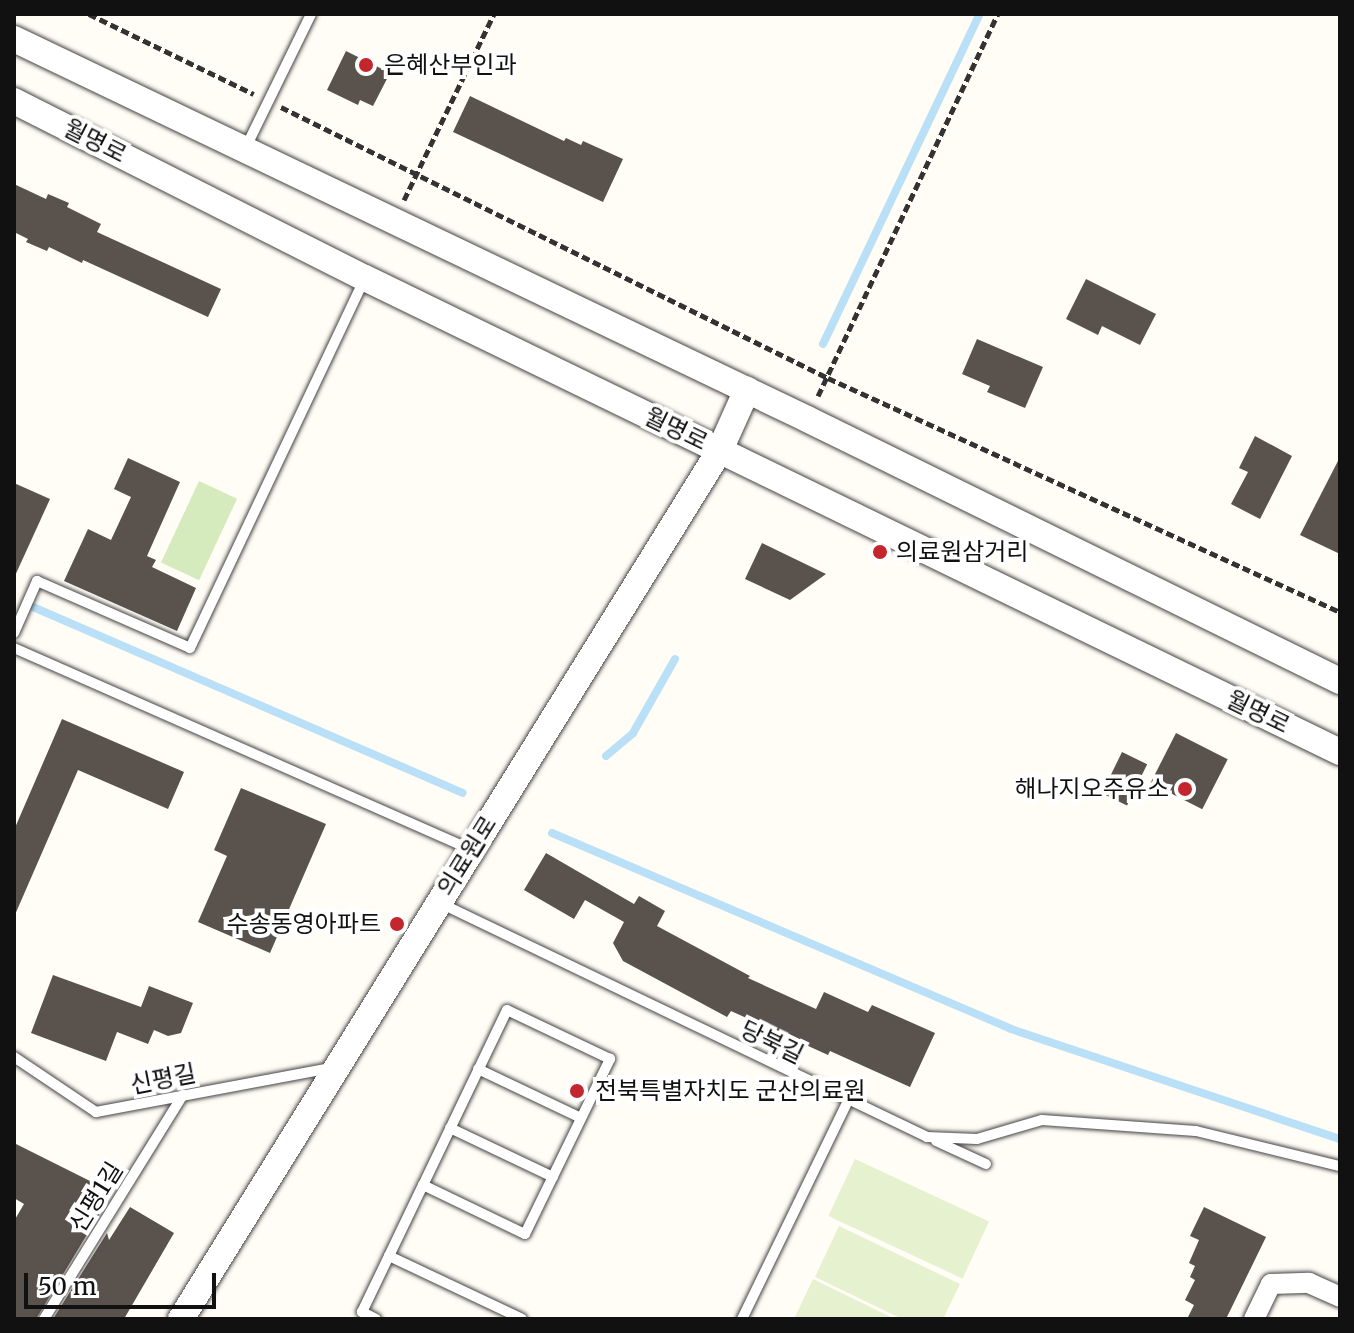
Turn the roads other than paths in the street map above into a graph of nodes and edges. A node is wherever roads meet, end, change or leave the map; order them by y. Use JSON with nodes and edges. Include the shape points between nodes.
{"nodes":[{"id":1,"x":311,"y":14,"type":"edge"},
{"id":2,"x":14,"y":39,"type":"edge"},
{"id":3,"x":14,"y":101,"type":"edge"},
{"id":4,"x":244,"y":150,"type":"junction"},
{"id":5,"x":365,"y":278,"type":"junction"},
{"id":6,"x":747,"y":390,"type":"junction"},
{"id":7,"x":720,"y":450,"type":"junction"},
{"id":8,"x":14,"y":633,"type":"edge"},
{"id":9,"x":14,"y":648,"type":"edge"},
{"id":10,"x":1340,"y":681,"type":"edge"},
{"id":11,"x":1340,"y":752,"type":"edge"},
{"id":12,"x":470,"y":850,"type":"junction"},
{"id":13,"x":438,"y":902,"type":"junction"},
{"id":14,"x":14,"y":1057,"type":"edge"},
{"id":15,"x":336,"y":1067,"type":"junction"},
{"id":16,"x":478,"y":1069,"type":"junction"},
{"id":17,"x":183,"y":1095,"type":"junction"},
{"id":18,"x":848,"y":1101,"type":"junction"},
{"id":19,"x":581,"y":1118,"type":"junction"},
{"id":20,"x":450,"y":1128,"type":"junction"},
{"id":21,"x":927,"y":1137,"type":"junction"},
{"id":22,"x":986,"y":1164,"type":"dead end"},
{"id":23,"x":1340,"y":1166,"type":"edge"},
{"id":24,"x":553,"y":1177,"type":"junction"},
{"id":25,"x":423,"y":1185,"type":"junction"},
{"id":26,"x":389,"y":1256,"type":"junction"},
{"id":27,"x":1340,"y":1297,"type":"edge"},
{"id":28,"x":360,"y":1316,"type":"edge"},
{"id":29,"x":44,"y":1319,"type":"edge"},
{"id":30,"x":181,"y":1319,"type":"edge"},
{"id":31,"x":376,"y":1319,"type":"edge"},
{"id":32,"x":522,"y":1319,"type":"edge"},
{"id":33,"x":742,"y":1319,"type":"edge"},
{"id":34,"x":1254,"y":1319,"type":"edge"}],
"edges":[{"from":1,"to":4,"type":"lane"},
{"from":2,"to":4,"type":"street"},
{"from":3,"to":5,"type":"street","name":"월명로"},
{"from":4,"to":6,"type":"street"},
{"from":5,"to":7,"type":"street","name":"월명로"},
{"from":5,"to":8,"type":"lane","via":[[190,648],[37,581]]},
{"from":6,"to":7,"type":"street","name":"의료원로"},
{"from":6,"to":10,"type":"street"},
{"from":7,"to":11,"type":"street","name":"월명로"},
{"from":7,"to":12,"type":"street","name":"의료원로"},
{"from":9,"to":12,"type":"lane"},
{"from":12,"to":13,"type":"street","name":"의료원로"},
{"from":13,"to":15,"type":"street","name":"의료원로"},
{"from":13,"to":18,"type":"lane","name":"당북길"},
{"from":14,"to":17,"type":"lane","name":"신평길","via":[[96,1112]]},
{"from":15,"to":17,"type":"lane","name":"신평길"},
{"from":15,"to":30,"type":"street","name":"의료원로"},
{"from":16,"to":19,"type":"lane"},
{"from":16,"to":19,"type":"lane","via":[[507,1010],[520,1016],[610,1059]]},
{"from":16,"to":20,"type":"lane"},
{"from":17,"to":29,"type":"lane","name":"신평1길"},
{"from":18,"to":21,"type":"lane","name":"당북길"},
{"from":18,"to":33,"type":"lane"},
{"from":19,"to":24,"type":"lane"},
{"from":20,"to":24,"type":"lane"},
{"from":20,"to":25,"type":"lane"},
{"from":21,"to":22,"type":"lane"},
{"from":21,"to":23,"type":"lane","name":"당북길","via":[[977,1139],[1006,1128],[1057,1121],[1196,1131]]},
{"from":24,"to":25,"type":"lane","via":[[525,1234]]},
{"from":25,"to":26,"type":"lane"},
{"from":26,"to":28,"type":"lane"},
{"from":26,"to":32,"type":"lane"},
{"from":27,"to":34,"type":"street","via":[[1309,1283],[1271,1284]]},
{"from":28,"to":31,"type":"lane"}]}
